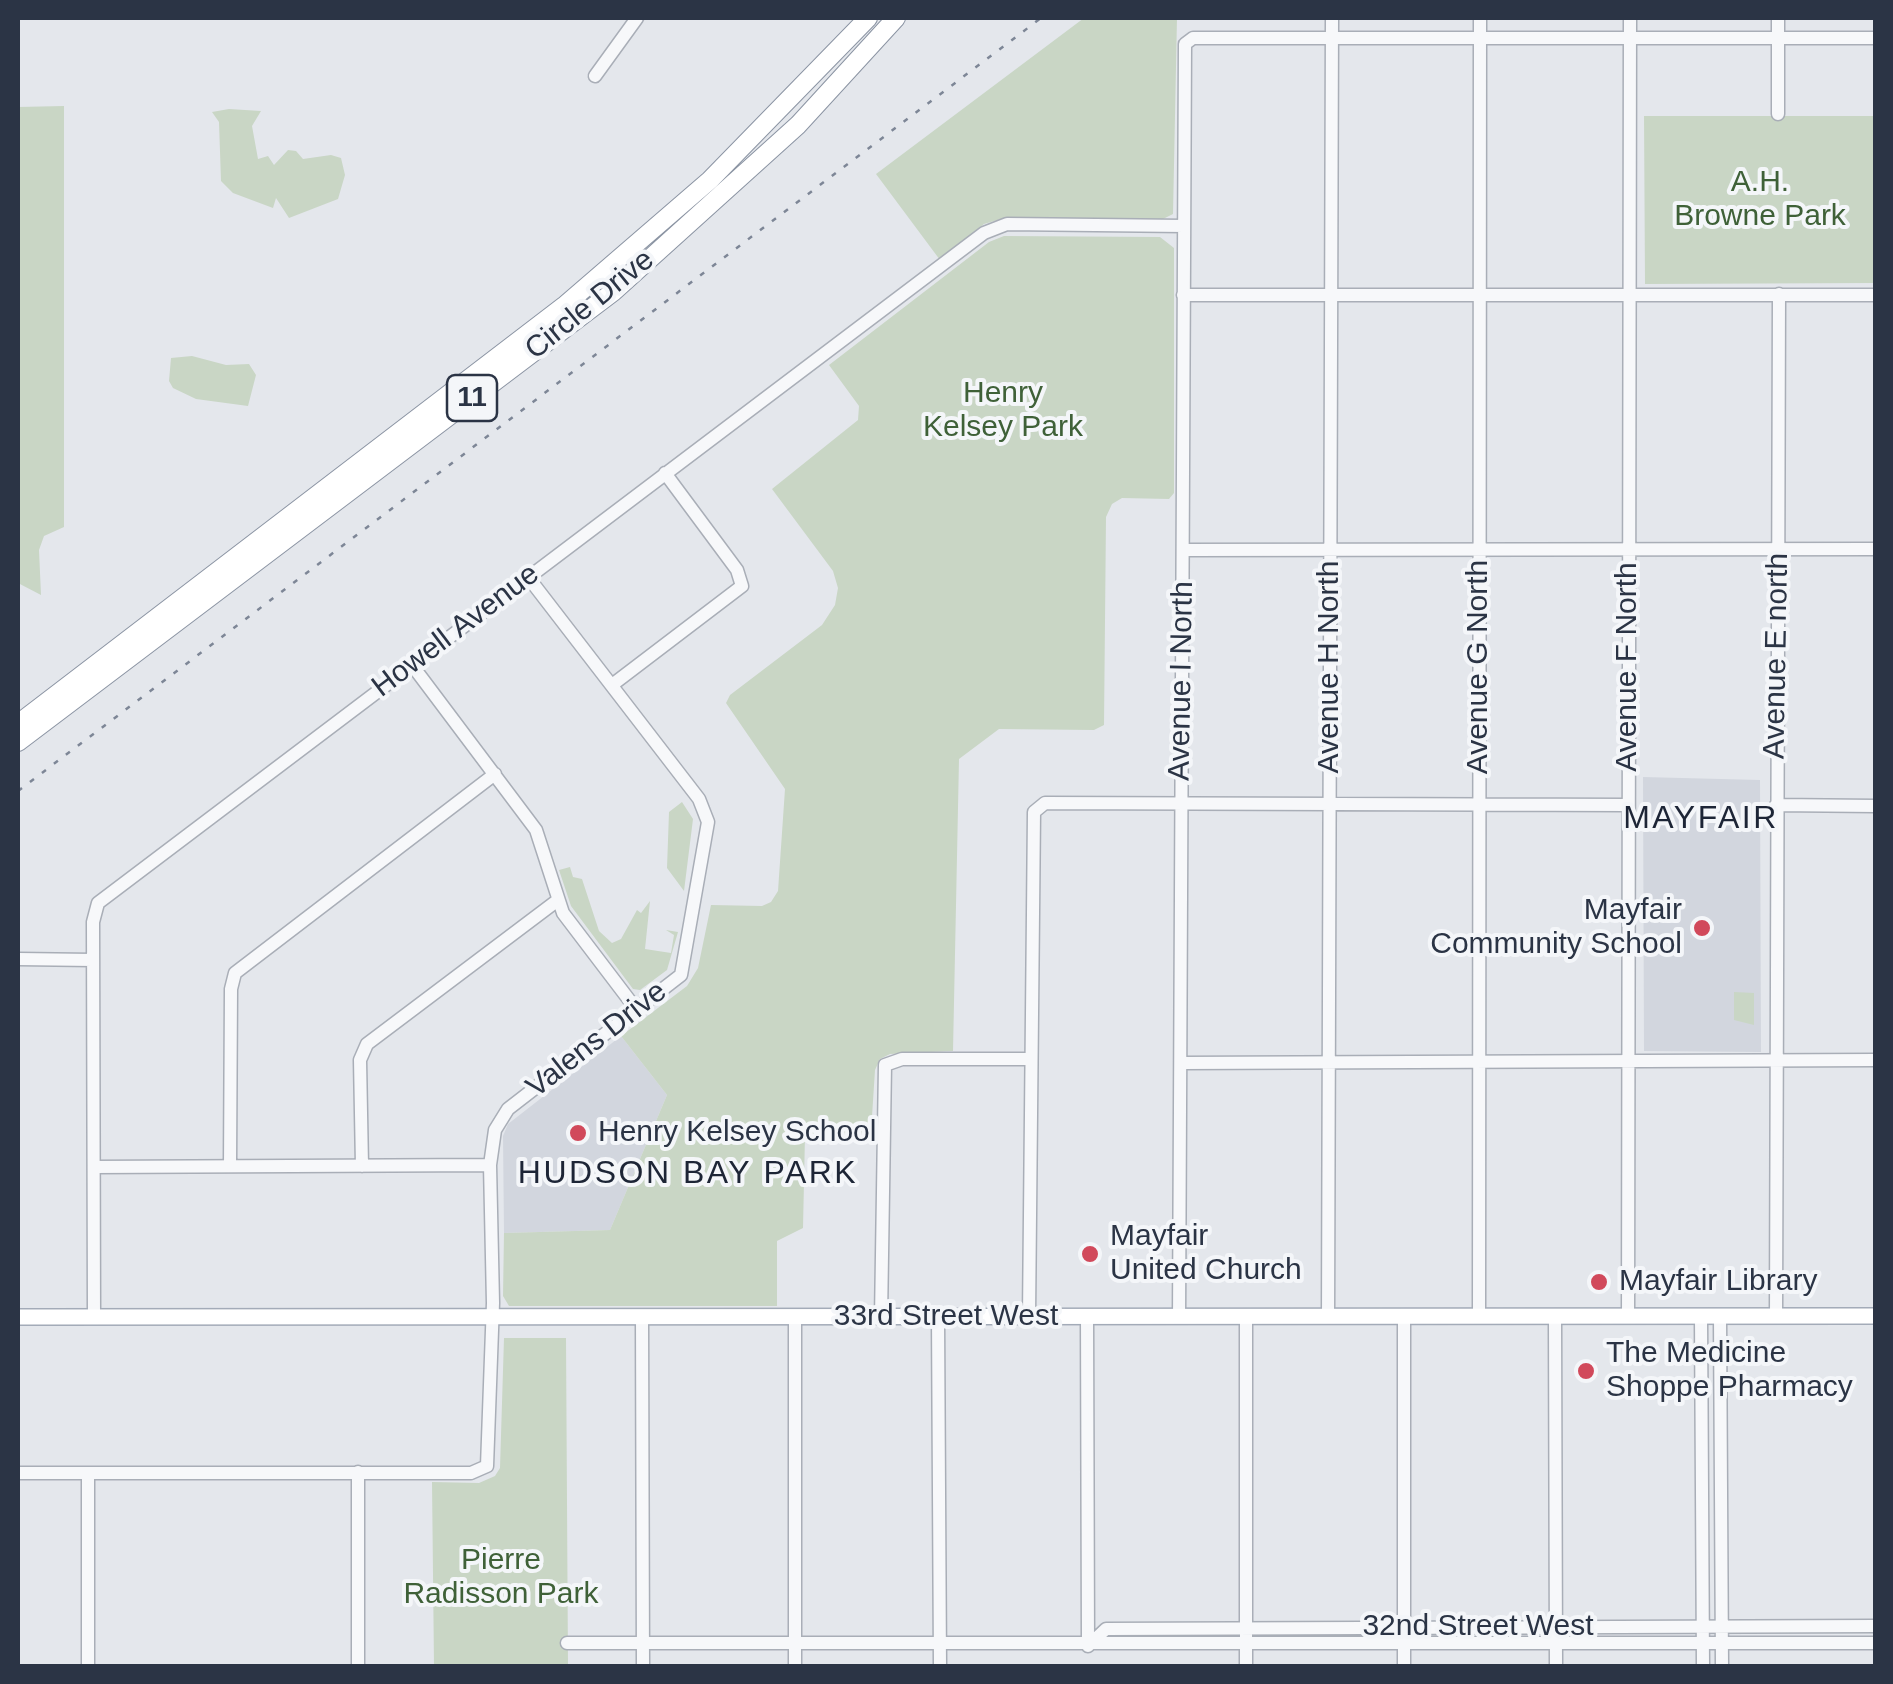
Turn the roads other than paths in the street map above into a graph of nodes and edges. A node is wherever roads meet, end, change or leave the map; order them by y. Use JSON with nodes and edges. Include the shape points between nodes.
{"nodes":[{"id":1,"x":636,"y":18,"type":"edge"},
{"id":2,"x":868,"y":18,"type":"edge"},
{"id":3,"x":896,"y":18,"type":"edge"},
{"id":4,"x":1332,"y":18,"type":"edge"},
{"id":5,"x":1480,"y":18,"type":"edge"},
{"id":6,"x":1630,"y":18,"type":"edge"},
{"id":7,"x":1778,"y":18,"type":"edge"},
{"id":8,"x":1332,"y":37,"type":"junction"},
{"id":9,"x":1480,"y":38,"type":"junction"},
{"id":10,"x":1630,"y":38,"type":"junction"},
{"id":11,"x":1778,"y":38,"type":"junction"},
{"id":12,"x":1876,"y":38,"type":"edge"},
{"id":13,"x":595,"y":76,"type":"dead end"},
{"id":14,"x":1778,"y":114,"type":"dead end"},
{"id":15,"x":1184,"y":226,"type":"junction"},
{"id":16,"x":1183,"y":294,"type":"junction"},
{"id":17,"x":1329,"y":294,"type":"junction"},
{"id":18,"x":1480,"y":294,"type":"junction"},
{"id":19,"x":1780,"y":294,"type":"junction"},
{"id":20,"x":1629,"y":295,"type":"junction"},
{"id":21,"x":1876,"y":295,"type":"edge"},
{"id":22,"x":665,"y":474,"type":"junction"},
{"id":23,"x":1628,"y":548,"type":"junction"},
{"id":24,"x":1479,"y":549,"type":"junction"},
{"id":25,"x":1778,"y":549,"type":"junction"},
{"id":26,"x":1876,"y":549,"type":"edge"},
{"id":27,"x":1183,"y":550,"type":"junction"},
{"id":28,"x":1330,"y":551,"type":"junction"},
{"id":29,"x":528,"y":577,"type":"junction"},
{"id":30,"x":412,"y":665,"type":"junction"},
{"id":31,"x":612,"y":685,"type":"junction"},
{"id":32,"x":18,"y":724,"type":"edge"},
{"id":33,"x":18,"y":742,"type":"edge"},
{"id":34,"x":494,"y":774,"type":"junction"},
{"id":35,"x":1181,"y":804,"type":"junction"},
{"id":36,"x":1628,"y":805,"type":"junction"},
{"id":37,"x":1776,"y":805,"type":"junction"},
{"id":38,"x":1330,"y":806,"type":"junction"},
{"id":39,"x":1478,"y":806,"type":"junction"},
{"id":40,"x":1876,"y":806,"type":"edge"},
{"id":41,"x":558,"y":900,"type":"junction"},
{"id":42,"x":18,"y":959,"type":"edge"},
{"id":43,"x":93,"y":960,"type":"junction"},
{"id":44,"x":636,"y":1009,"type":"junction"},
{"id":45,"x":1030,"y":1059,"type":"junction"},
{"id":46,"x":1628,"y":1060,"type":"junction"},
{"id":47,"x":1776,"y":1060,"type":"junction"},
{"id":48,"x":1876,"y":1060,"type":"edge"},
{"id":49,"x":1329,"y":1061,"type":"junction"},
{"id":50,"x":1478,"y":1061,"type":"junction"},
{"id":51,"x":1182,"y":1063,"type":"junction"},
{"id":52,"x":490,"y":1165,"type":"junction"},
{"id":53,"x":230,"y":1166,"type":"junction"},
{"id":54,"x":362,"y":1166,"type":"junction"},
{"id":55,"x":94,"y":1167,"type":"junction"},
{"id":56,"x":94,"y":1316,"type":"junction"},
{"id":57,"x":642,"y":1316,"type":"junction"},
{"id":58,"x":1029,"y":1316,"type":"junction"},
{"id":59,"x":1087,"y":1316,"type":"junction"},
{"id":60,"x":1876,"y":1316,"type":"edge"},
{"id":61,"x":18,"y":1317,"type":"edge"},
{"id":62,"x":938,"y":1317,"type":"junction"},
{"id":63,"x":1179,"y":1317,"type":"junction"},
{"id":64,"x":1246,"y":1317,"type":"junction"},
{"id":65,"x":1328,"y":1317,"type":"junction"},
{"id":66,"x":1404,"y":1317,"type":"junction"},
{"id":67,"x":1479,"y":1317,"type":"junction"},
{"id":68,"x":1556,"y":1317,"type":"junction"},
{"id":69,"x":1628,"y":1317,"type":"junction"},
{"id":70,"x":1701,"y":1317,"type":"junction"},
{"id":71,"x":1720,"y":1317,"type":"junction"},
{"id":72,"x":1776,"y":1317,"type":"junction"},
{"id":73,"x":492,"y":1318,"type":"junction"},
{"id":74,"x":795,"y":1318,"type":"junction"},
{"id":75,"x":881,"y":1318,"type":"junction"},
{"id":76,"x":358,"y":1472,"type":"junction"},
{"id":77,"x":18,"y":1473,"type":"edge"},
{"id":78,"x":88,"y":1473,"type":"junction"},
{"id":79,"x":1876,"y":1626,"type":"edge"},
{"id":80,"x":1246,"y":1627,"type":"junction"},
{"id":81,"x":1556,"y":1627,"type":"junction"},
{"id":82,"x":1703,"y":1627,"type":"junction"},
{"id":83,"x":1722,"y":1627,"type":"junction"},
{"id":84,"x":1404,"y":1628,"type":"junction"},
{"id":85,"x":567,"y":1643,"type":"dead end"},
{"id":86,"x":643,"y":1643,"type":"junction"},
{"id":87,"x":795,"y":1644,"type":"junction"},
{"id":88,"x":940,"y":1644,"type":"junction"},
{"id":89,"x":1556,"y":1644,"type":"junction"},
{"id":90,"x":1703,"y":1644,"type":"junction"},
{"id":91,"x":1721,"y":1644,"type":"junction"},
{"id":92,"x":1876,"y":1644,"type":"edge"},
{"id":93,"x":1404,"y":1645,"type":"junction"},
{"id":94,"x":1088,"y":1646,"type":"junction"},
{"id":95,"x":1246,"y":1646,"type":"junction"},
{"id":96,"x":88,"y":1666,"type":"edge"},
{"id":97,"x":358,"y":1666,"type":"edge"},
{"id":98,"x":643,"y":1666,"type":"edge"},
{"id":99,"x":795,"y":1666,"type":"edge"},
{"id":100,"x":940,"y":1666,"type":"edge"},
{"id":101,"x":1246,"y":1666,"type":"edge"},
{"id":102,"x":1404,"y":1666,"type":"edge"},
{"id":103,"x":1556,"y":1666,"type":"edge"},
{"id":104,"x":1704,"y":1666,"type":"edge"},
{"id":105,"x":1722,"y":1666,"type":"edge"}],
"edges":[{"from":1,"to":13,"type":"street"},
{"from":2,"to":32,"type":"highway","name":"Circle Drive","number":"11","via":[[710,180],[564,306]]},
{"from":3,"to":33,"type":"highway","name":"Circle Drive","number":"11","via":[[798,125],[612,292]]},
{"from":4,"to":8,"type":"street","name":"Avenue H North"},
{"from":5,"to":9,"type":"street","name":"Avenue G North"},
{"from":6,"to":10,"type":"street","name":"Avenue F North"},
{"from":7,"to":11,"type":"street"},
{"from":8,"to":9,"type":"street"},
{"from":8,"to":15,"type":"street","name":"Avenue I North","via":[[1193,38],[1184,44]]},
{"from":8,"to":17,"type":"street","name":"Avenue H North"},
{"from":9,"to":10,"type":"street"},
{"from":9,"to":18,"type":"street","name":"Avenue G North"},
{"from":10,"to":11,"type":"street"},
{"from":10,"to":20,"type":"street","name":"Avenue F North"},
{"from":11,"to":12,"type":"street"},
{"from":11,"to":14,"type":"street"},
{"from":15,"to":16,"type":"street","name":"Avenue I North"},
{"from":15,"to":22,"type":"street","name":"Howell Avenue","via":[[994,226]]},
{"from":16,"to":17,"type":"street"},
{"from":16,"to":27,"type":"street","name":"Avenue I North"},
{"from":17,"to":18,"type":"street"},
{"from":17,"to":28,"type":"street","name":"Avenue H North"},
{"from":18,"to":20,"type":"street"},
{"from":18,"to":24,"type":"street","name":"Avenue G North"},
{"from":19,"to":20,"type":"street"},
{"from":19,"to":21,"type":"street"},
{"from":19,"to":25,"type":"street","name":"Avenue E north"},
{"from":20,"to":23,"type":"street","name":"Avenue F North"},
{"from":22,"to":29,"type":"street","name":"Howell Avenue"},
{"from":22,"to":31,"type":"street","via":[[742,586]]},
{"from":23,"to":24,"type":"street"},
{"from":23,"to":25,"type":"street"},
{"from":23,"to":36,"type":"street","name":"Avenue F North"},
{"from":24,"to":28,"type":"street"},
{"from":24,"to":39,"type":"street","name":"Avenue G North"},
{"from":25,"to":26,"type":"street"},
{"from":25,"to":37,"type":"street","name":"Avenue E north"},
{"from":27,"to":28,"type":"street"},
{"from":27,"to":35,"type":"street","name":"Avenue I North"},
{"from":28,"to":38,"type":"street","name":"Avenue H North"},
{"from":29,"to":30,"type":"street","name":"Howell Avenue"},
{"from":29,"to":31,"type":"street","name":"Valens Drive"},
{"from":30,"to":34,"type":"street"},
{"from":30,"to":43,"type":"street","name":"Howell Avenue","via":[[98,903]]},
{"from":31,"to":44,"type":"street","name":"Valens Drive","via":[[704,806],[708,822],[685,968]]},
{"from":34,"to":41,"type":"street","via":[[536,830]]},
{"from":34,"to":53,"type":"street","via":[[235,972]]},
{"from":35,"to":38,"type":"street"},
{"from":35,"to":45,"type":"street","via":[[1045,803],[1031,819]]},
{"from":35,"to":51,"type":"street","name":"Avenue I North"},
{"from":36,"to":39,"type":"street"},
{"from":36,"to":46,"type":"street","name":"Avenue F North"},
{"from":37,"to":40,"type":"street"},
{"from":37,"to":47,"type":"street","name":"Avenue E north"},
{"from":38,"to":39,"type":"street"},
{"from":38,"to":49,"type":"street","name":"Avenue H North"},
{"from":39,"to":50,"type":"street","name":"Avenue G North"},
{"from":41,"to":44,"type":"street"},
{"from":41,"to":54,"type":"street","via":[[367,1044],[360,1060]]},
{"from":42,"to":43,"type":"street"},
{"from":43,"to":55,"type":"street","name":"Howell Avenue"},
{"from":44,"to":52,"type":"street","name":"Valens Drive","via":[[508,1108],[495,1130]]},
{"from":45,"to":58,"type":"street"},
{"from":45,"to":75,"type":"street","via":[[902,1059],[885,1066]]},
{"from":46,"to":47,"type":"street"},
{"from":46,"to":50,"type":"street"},
{"from":46,"to":69,"type":"street","name":"Avenue F North"},
{"from":47,"to":48,"type":"street"},
{"from":47,"to":72,"type":"street","name":"Avenue E north"},
{"from":49,"to":50,"type":"street"},
{"from":49,"to":51,"type":"street"},
{"from":49,"to":65,"type":"street","name":"Avenue H North"},
{"from":50,"to":67,"type":"street","name":"Avenue G North"},
{"from":51,"to":63,"type":"street","name":"Avenue I North"},
{"from":52,"to":54,"type":"street"},
{"from":52,"to":73,"type":"street","name":"Valens Drive"},
{"from":53,"to":54,"type":"street"},
{"from":53,"to":55,"type":"street"},
{"from":55,"to":56,"type":"street","name":"Howell Avenue"},
{"from":56,"to":61,"type":"main road","name":"33rd Street West"},
{"from":56,"to":73,"type":"main road","name":"33rd Street West"},
{"from":57,"to":73,"type":"main road","name":"33rd Street West"},
{"from":57,"to":74,"type":"main road","name":"33rd Street West"},
{"from":57,"to":86,"type":"street"},
{"from":58,"to":59,"type":"main road","name":"33rd Street West"},
{"from":58,"to":62,"type":"main road","name":"33rd Street West"},
{"from":59,"to":63,"type":"main road","name":"33rd Street West"},
{"from":59,"to":94,"type":"street"},
{"from":60,"to":72,"type":"main road","name":"33rd Street West"},
{"from":62,"to":75,"type":"main road","name":"33rd Street West"},
{"from":62,"to":88,"type":"street"},
{"from":63,"to":64,"type":"main road","name":"33rd Street West"},
{"from":64,"to":65,"type":"main road","name":"33rd Street West"},
{"from":64,"to":80,"type":"street"},
{"from":65,"to":66,"type":"main road","name":"33rd Street West"},
{"from":66,"to":67,"type":"main road","name":"33rd Street West"},
{"from":66,"to":84,"type":"street"},
{"from":67,"to":68,"type":"main road","name":"33rd Street West"},
{"from":68,"to":69,"type":"main road","name":"33rd Street West"},
{"from":68,"to":81,"type":"street"},
{"from":69,"to":70,"type":"main road","name":"33rd Street West"},
{"from":70,"to":71,"type":"main road","name":"33rd Street West"},
{"from":70,"to":82,"type":"street"},
{"from":71,"to":72,"type":"main road","name":"33rd Street West"},
{"from":71,"to":83,"type":"street"},
{"from":73,"to":76,"type":"street","name":"Valens Drive","via":[[488,1466],[471,1473]]},
{"from":74,"to":75,"type":"main road","name":"33rd Street West"},
{"from":74,"to":87,"type":"street"},
{"from":76,"to":78,"type":"street"},
{"from":76,"to":97,"type":"street"},
{"from":77,"to":78,"type":"street"},
{"from":78,"to":96,"type":"street"},
{"from":79,"to":83,"type":"street","name":"32nd Street West"},
{"from":80,"to":84,"type":"street","name":"32nd Street West"},
{"from":80,"to":94,"type":"street","name":"32nd Street West","via":[[1106,1629]]},
{"from":80,"to":95,"type":"street"},
{"from":81,"to":82,"type":"street","name":"32nd Street West"},
{"from":81,"to":84,"type":"street","name":"32nd Street West"},
{"from":81,"to":89,"type":"street"},
{"from":82,"to":83,"type":"street","name":"32nd Street West"},
{"from":82,"to":90,"type":"street"},
{"from":83,"to":91,"type":"street"},
{"from":84,"to":93,"type":"street"},
{"from":85,"to":86,"type":"street","name":"32nd Street West"},
{"from":86,"to":87,"type":"street","name":"32nd Street West"},
{"from":86,"to":98,"type":"street"},
{"from":87,"to":88,"type":"street","name":"32nd Street West"},
{"from":87,"to":99,"type":"street"},
{"from":88,"to":94,"type":"street","name":"32nd Street West"},
{"from":88,"to":100,"type":"street"},
{"from":89,"to":90,"type":"street","name":"32nd Street West"},
{"from":89,"to":93,"type":"street","name":"32nd Street West"},
{"from":89,"to":103,"type":"street"},
{"from":90,"to":91,"type":"street","name":"32nd Street West"},
{"from":90,"to":104,"type":"street"},
{"from":91,"to":92,"type":"street","name":"32nd Street West"},
{"from":91,"to":105,"type":"street"},
{"from":93,"to":95,"type":"street","name":"32nd Street West"},
{"from":93,"to":102,"type":"street"},
{"from":94,"to":95,"type":"street","name":"32nd Street West"},
{"from":95,"to":101,"type":"street"}]}
